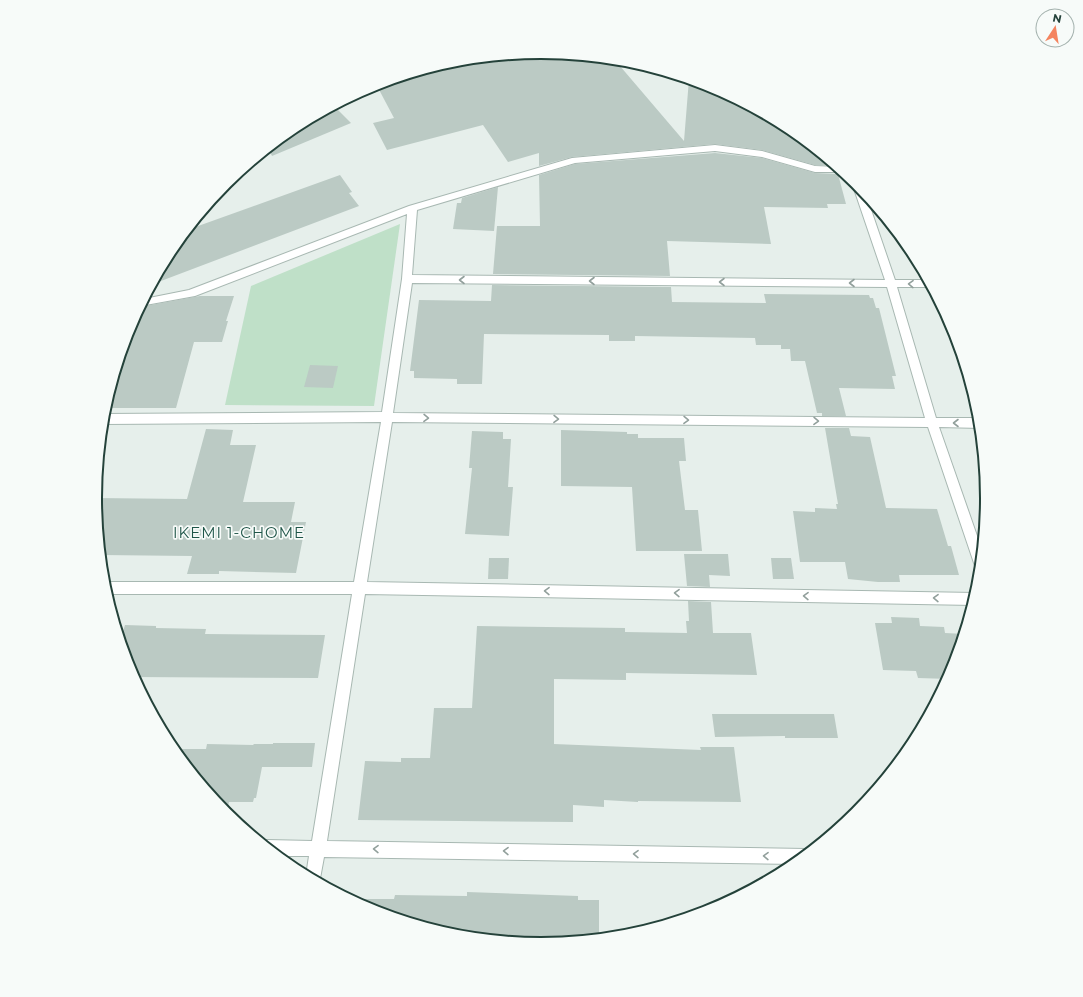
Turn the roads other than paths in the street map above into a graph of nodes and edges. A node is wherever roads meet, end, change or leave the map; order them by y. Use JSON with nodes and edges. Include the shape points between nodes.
{"nodes":[{"id":1,"x":833,"y":170,"type":"edge"},
{"id":2,"x":862,"y":199,"type":"edge"},
{"id":3,"x":412,"y":208,"type":"junction"},
{"id":4,"x":407,"y":279,"type":"junction"},
{"id":5,"x":891,"y":283,"type":"junction"},
{"id":6,"x":925,"y":284,"type":"edge"},
{"id":7,"x":148,"y":302,"type":"edge"},
{"id":8,"x":387,"y":417,"type":"junction"},
{"id":9,"x":109,"y":419,"type":"edge"},
{"id":10,"x":932,"y":423,"type":"junction"},
{"id":11,"x":974,"y":423,"type":"edge"},
{"id":12,"x":977,"y":555,"type":"edge"},
{"id":13,"x":111,"y":588,"type":"edge"},
{"id":14,"x":360,"y":588,"type":"junction"},
{"id":15,"x":969,"y":599,"type":"edge"},
{"id":16,"x":275,"y":848,"type":"edge"},
{"id":17,"x":318,"y":848,"type":"junction"},
{"id":18,"x":796,"y":857,"type":"edge"},
{"id":19,"x":314,"y":874,"type":"edge"}],
"edges":[{"from":1,"to":3,"type":"street","via":[[815,169],[762,154],[716,148],[575,160]]},
{"from":2,"to":5,"type":"street"},
{"from":3,"to":4,"type":"street"},
{"from":3,"to":7,"type":"street","via":[[192,293]]},
{"from":5,"to":4,"type":"street","one_way":true},
{"from":4,"to":8,"type":"street"},
{"from":6,"to":5,"type":"street","one_way":true},
{"from":5,"to":10,"type":"street"},
{"from":8,"to":9,"type":"street"},
{"from":8,"to":10,"type":"street","one_way":true},
{"from":8,"to":14,"type":"street"},
{"from":11,"to":10,"type":"street","one_way":true},
{"from":10,"to":12,"type":"street"},
{"from":13,"to":14,"type":"street"},
{"from":15,"to":14,"type":"street","one_way":true},
{"from":14,"to":17,"type":"street"},
{"from":16,"to":17,"type":"street"},
{"from":18,"to":17,"type":"street","one_way":true},
{"from":17,"to":19,"type":"street"}]}
